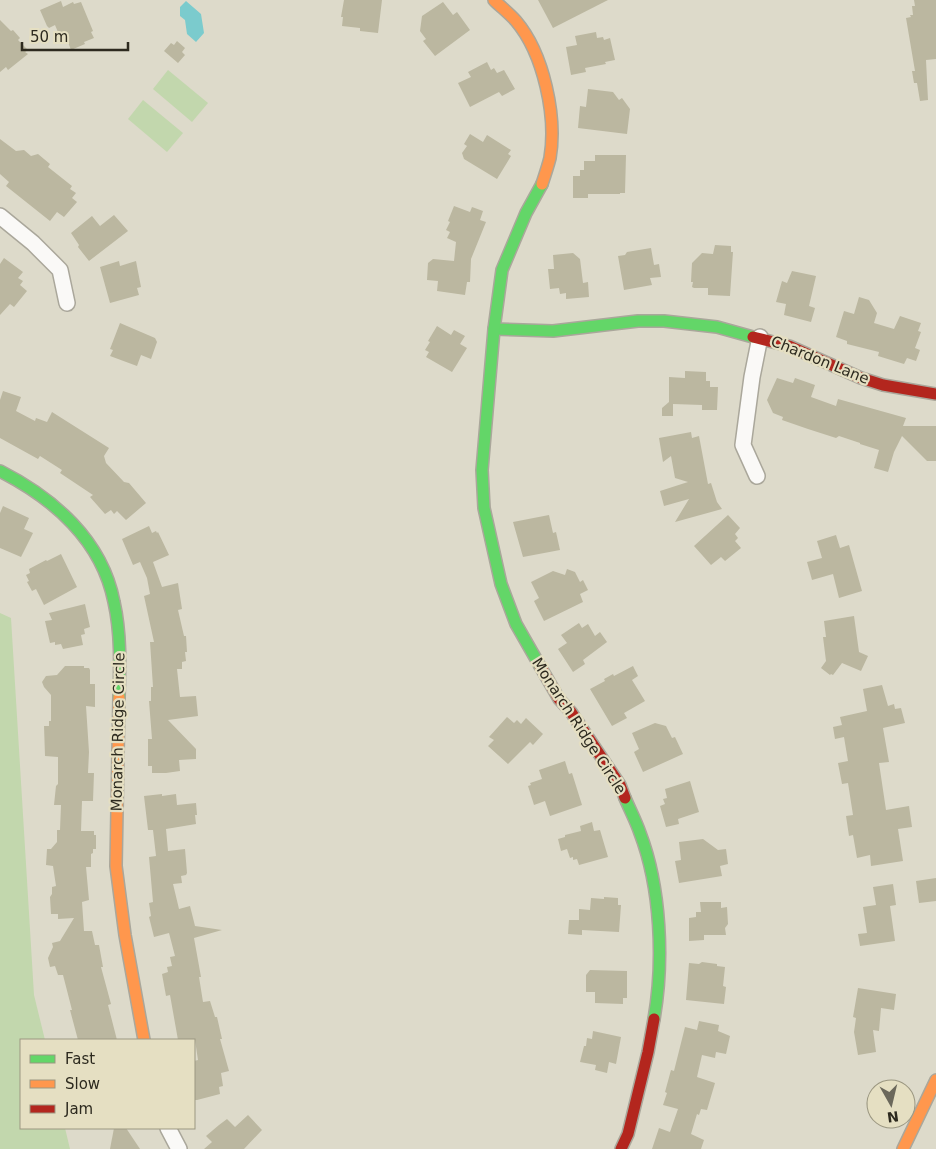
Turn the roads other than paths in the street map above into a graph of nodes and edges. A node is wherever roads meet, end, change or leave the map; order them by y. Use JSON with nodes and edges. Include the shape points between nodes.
{"nodes":[{"id":1,"x":494,"y":0,"type":"edge"},
{"id":2,"x":0,"y":216,"type":"edge"},
{"id":3,"x":67,"y":303,"type":"dead end"},
{"id":4,"x":494,"y":328,"type":"junction"},
{"id":5,"x":760,"y":337,"type":"junction"},
{"id":6,"x":936,"y":394,"type":"edge"},
{"id":7,"x":0,"y":471,"type":"edge"},
{"id":8,"x":757,"y":476,"type":"dead end"},
{"id":9,"x":144,"y":1039,"type":"edge"},
{"id":10,"x":936,"y":1080,"type":"edge"},
{"id":11,"x":169,"y":1129,"type":"edge"},
{"id":12,"x":179,"y":1149,"type":"edge"},
{"id":13,"x":621,"y":1149,"type":"edge"},
{"id":14,"x":903,"y":1149,"type":"edge"}],
"edges":[{"from":1,"to":4,"type":"street","name":"Monarch Ridge Circle","via":[[516,22],[534,49],[545,77],[552,130],[550,157],[541,186],[502,270]]},
{"from":2,"to":3,"type":"street","via":[[60,270]]},
{"from":4,"to":5,"type":"street","name":"Chardon Lane","via":[[553,331],[664,321],[717,327]]},
{"from":4,"to":13,"type":"street","name":"Monarch Ridge Circle","via":[[482,470],[484,508],[501,584],[516,624],[540,669],[620,785],[641,835],[654,886],[660,941],[658,997],[628,1134]]},
{"from":5,"to":6,"type":"street","name":"Chardon Lane","via":[[869,380]]},
{"from":5,"to":8,"type":"street","via":[[743,444]]},
{"from":7,"to":9,"type":"street","name":"Monarch Ridge Circle","via":[[48,499],[76,526],[95,554],[114,600],[120,655],[116,871]]},
{"from":10,"to":14,"type":"street"},
{"from":11,"to":12,"type":"street"}]}
